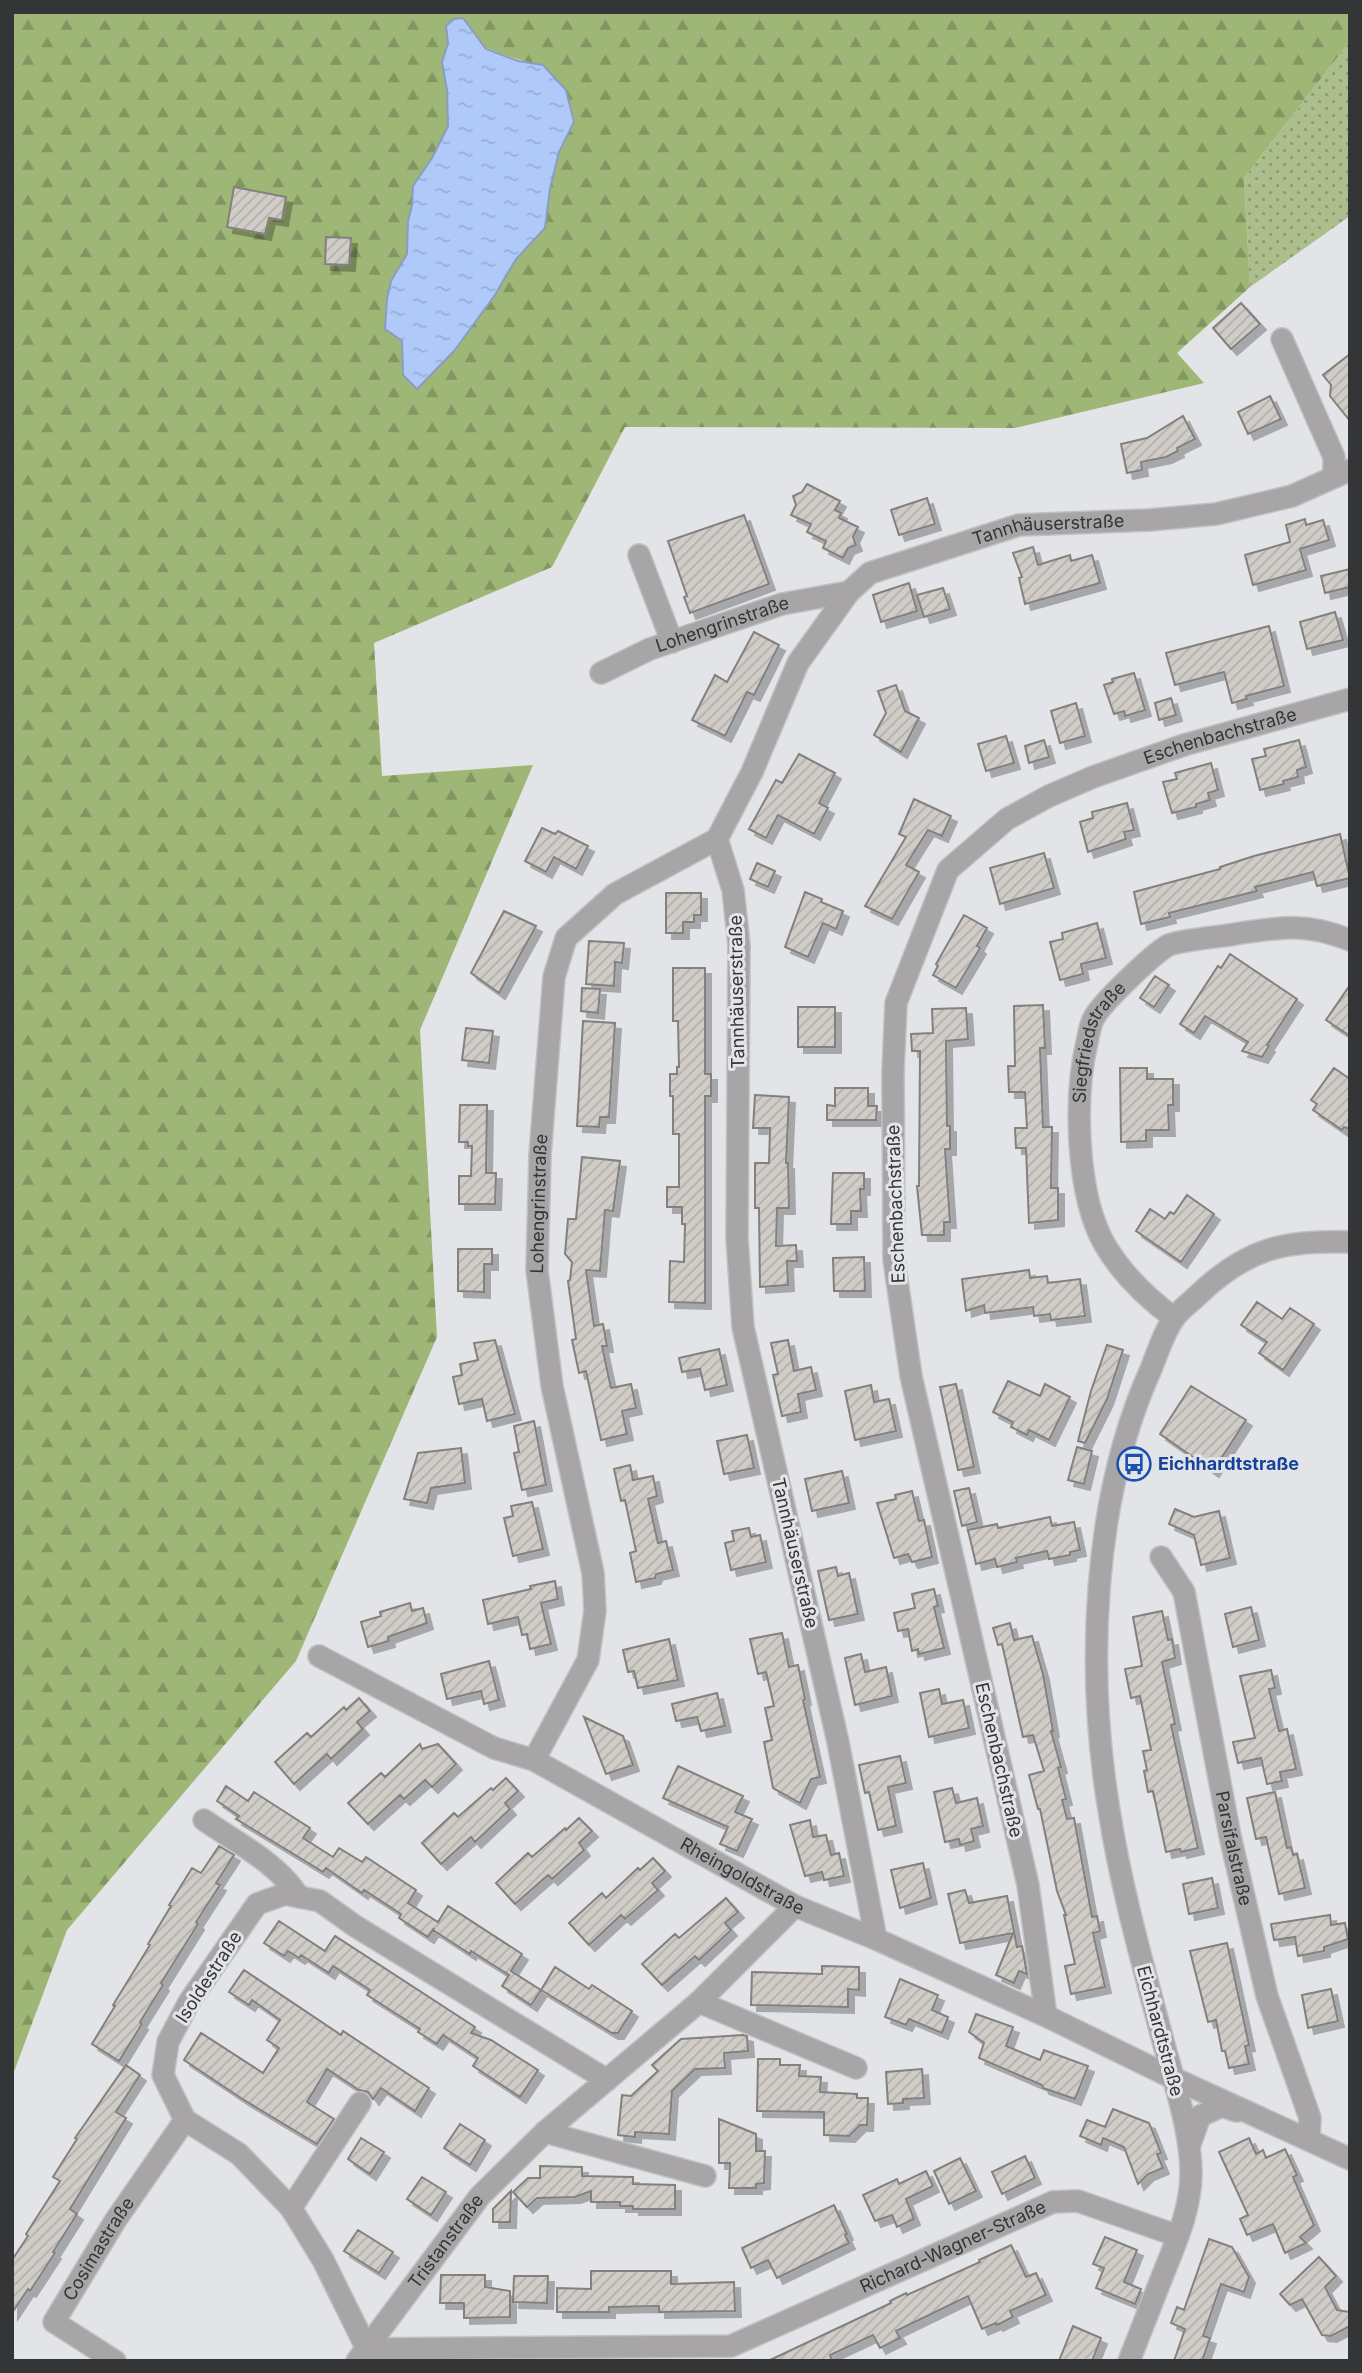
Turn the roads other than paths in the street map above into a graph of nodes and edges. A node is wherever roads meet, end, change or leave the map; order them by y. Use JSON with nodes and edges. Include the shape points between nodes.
{"nodes":[{"id":1,"x":1282,"y":339,"type":"dead end"},
{"id":2,"x":1342,"y":474,"type":"edge"},
{"id":3,"x":639,"y":555,"type":"dead end"},
{"id":4,"x":849,"y":592,"type":"junction"},
{"id":5,"x":672,"y":642,"type":"junction"},
{"id":6,"x":601,"y":673,"type":"dead end"},
{"id":7,"x":1350,"y":699,"type":"edge"},
{"id":8,"x":717,"y":839,"type":"junction"},
{"id":9,"x":1350,"y":940,"type":"edge"},
{"id":10,"x":1350,"y":1242,"type":"edge"},
{"id":11,"x":1174,"y":1318,"type":"junction"},
{"id":12,"x":1161,"y":1558,"type":"dead end"},
{"id":13,"x":319,"y":1656,"type":"dead end"},
{"id":14,"x":534,"y":1760,"type":"junction"},
{"id":15,"x":204,"y":1821,"type":"dead end"},
{"id":16,"x":299,"y":1897,"type":"junction"},
{"id":17,"x":795,"y":1906,"type":"junction"},
{"id":18,"x":876,"y":1939,"type":"junction"},
{"id":19,"x":699,"y":2002,"type":"junction"},
{"id":20,"x":1046,"y":2016,"type":"junction"},
{"id":21,"x":856,"y":2068,"type":"dead end"},
{"id":22,"x":1173,"y":2078,"type":"junction"},
{"id":23,"x":607,"y":2080,"type":"junction"},
{"id":24,"x":360,"y":2103,"type":"dead end"},
{"id":25,"x":1254,"y":2116,"type":"junction"},
{"id":26,"x":185,"y":2120,"type":"junction"},
{"id":27,"x":545,"y":2132,"type":"junction"},
{"id":28,"x":1309,"y":2139,"type":"junction"},
{"id":29,"x":1188,"y":2149,"type":"junction"},
{"id":30,"x":1350,"y":2159,"type":"edge"},
{"id":31,"x":705,"y":2176,"type":"dead end"},
{"id":32,"x":291,"y":2208,"type":"junction"},
{"id":33,"x":1178,"y":2236,"type":"junction"},
{"id":34,"x":732,"y":2353,"type":"edge"},
{"id":35,"x":362,"y":2355,"type":"edge"},
{"id":36,"x":115,"y":2361,"type":"edge"},
{"id":37,"x":1129,"y":2361,"type":"edge"}],
"edges":[{"from":1,"to":2,"type":"street"},
{"from":2,"to":4,"type":"street","name":"Tannhäuserstraße","via":[[1292,496],[1216,514],[1019,525],[870,573]]},
{"from":3,"to":5,"type":"street"},
{"from":4,"to":5,"type":"street","name":"Lohengrinstraße","via":[[782,604]]},
{"from":4,"to":8,"type":"street","name":"Tannhäuserstraße","via":[[798,663],[752,772]]},
{"from":5,"to":6,"type":"street","name":"Lohengrinstraße"},
{"from":7,"to":20,"type":"street","name":"Eschenbachstraße","via":[[1184,745],[1106,772],[1007,819],[948,870],[896,1003],[894,1260],[909,1363],[1028,1885]]},
{"from":8,"to":14,"type":"street","name":"Lohengrinstraße","via":[[615,894],[566,938],[554,977],[540,1155],[537,1270],[552,1386],[593,1573],[596,1611],[588,1660]]},
{"from":8,"to":18,"type":"street","name":"Tannhäuserstraße","via":[[733,890],[739,945],[737,1238],[743,1327],[838,1742]]},
{"from":9,"to":11,"type":"street","name":"Siegfriedstraße","via":[[1287,926],[1168,945],[1093,1018],[1082,1065],[1079,1113],[1087,1197],[1104,1243],[1119,1266],[1149,1300]]},
{"from":10,"to":11,"type":"street","name":"Eichhardtstraße","via":[[1281,1245],[1247,1257]]},
{"from":11,"to":22,"type":"street","name":"Eichhardtstraße","via":[[1125,1436],[1112,1491],[1102,1558],[1097,1678],[1109,1812],[1137,1944]]},
{"from":12,"to":28,"type":"street","name":"Parsifalstraße","via":[[1184,1592],[1230,1836],[1268,1996],[1310,2118]]},
{"from":13,"to":14,"type":"street","name":"Rheingoldstraße","via":[[494,1748]]},
{"from":14,"to":17,"type":"street","name":"Rheingoldstraße"},
{"from":15,"to":16,"type":"street","name":"Isoldestraße","via":[[270,1866]]},
{"from":16,"to":23,"type":"street","name":"Isoldestraße","via":[[320,1901]]},
{"from":16,"to":26,"type":"street","name":"Isoldestraße","via":[[285,1895],[257,1904],[189,2001],[168,2042],[163,2075]]},
{"from":17,"to":18,"type":"street","name":"Rheingoldstraße"},
{"from":17,"to":19,"type":"street","name":"Tristanstraße"},
{"from":18,"to":20,"type":"street","name":"Rheingoldstraße"},
{"from":19,"to":21,"type":"street"},
{"from":19,"to":23,"type":"street","name":"Tristanstraße"},
{"from":20,"to":22,"type":"street","name":"Rheingoldstraße"},
{"from":22,"to":25,"type":"street","name":"Rheingoldstraße"},
{"from":22,"to":29,"type":"street","name":"Eichhardtstraße"},
{"from":23,"to":27,"type":"street","name":"Tristanstraße"},
{"from":24,"to":32,"type":"street"},
{"from":25,"to":28,"type":"street"},
{"from":25,"to":29,"type":"street","via":[[1222,2106],[1200,2116]]},
{"from":26,"to":32,"type":"street","via":[[239,2154]]},
{"from":26,"to":36,"type":"street","name":"Cosimastraße","via":[[115,2221],[54,2322]]},
{"from":27,"to":31,"type":"street"},
{"from":27,"to":35,"type":"street","name":"Tristanstraße","via":[[480,2196]]},
{"from":28,"to":30,"type":"street"},
{"from":29,"to":33,"type":"street","name":"Eichhardtstraße","via":[[1190,2196]]},
{"from":32,"to":35,"type":"street","via":[[323,2260]]},
{"from":33,"to":34,"type":"street","name":"Richard-Wagner-Straße","via":[[1078,2201],[1054,2202]]},
{"from":33,"to":37,"type":"street","name":"Eichhardtstraße"},
{"from":34,"to":35,"type":"street","name":"Richard-Wagner-Straße"}]}
